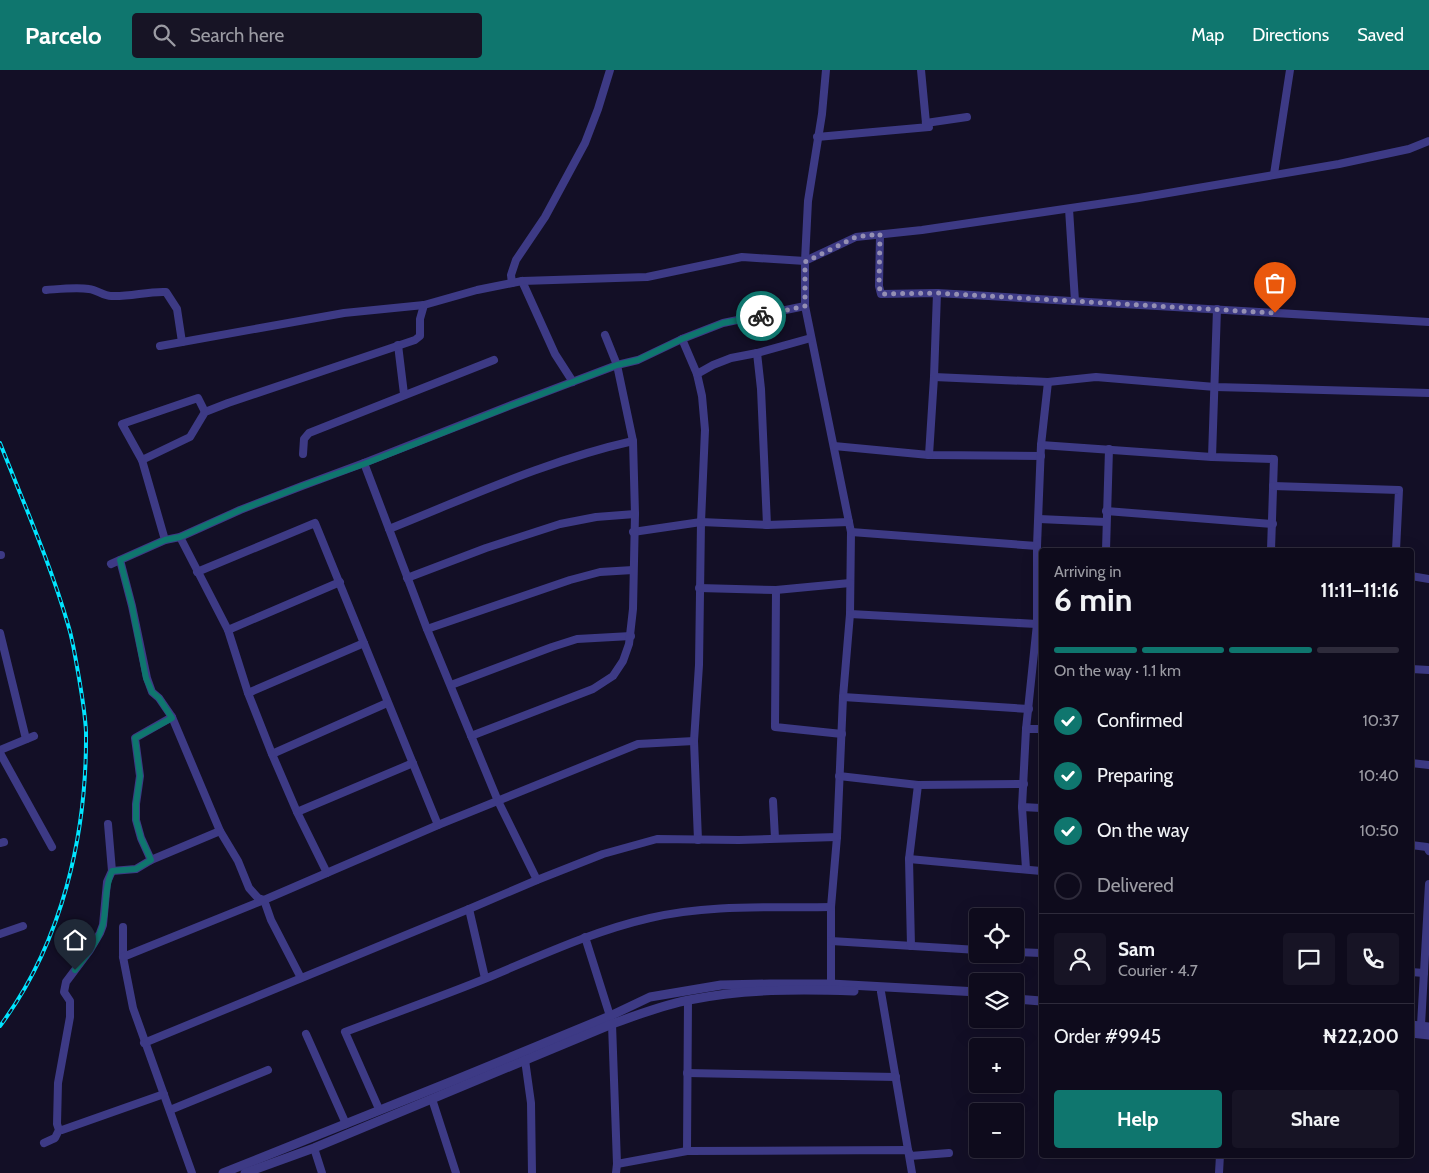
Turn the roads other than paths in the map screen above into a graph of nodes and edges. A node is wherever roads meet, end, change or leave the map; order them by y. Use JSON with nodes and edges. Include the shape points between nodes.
{"nodes":[{"id":1,"x":610,"y":70,"type":"edge"},
{"id":2,"x":826,"y":70,"type":"edge"},
{"id":3,"x":921,"y":70,"type":"edge"},
{"id":4,"x":1290,"y":70,"type":"edge"},
{"id":5,"x":967,"y":117,"type":"dead end"},
{"id":6,"x":926,"y":123,"type":"junction"},
{"id":7,"x":818,"y":137,"type":"junction"},
{"id":8,"x":1429,"y":141,"type":"edge"},
{"id":9,"x":1274,"y":174,"type":"junction"},
{"id":10,"x":1068,"y":209,"type":"junction"},
{"id":11,"x":880,"y":234,"type":"junction"},
{"id":12,"x":805,"y":262,"type":"junction"},
{"id":13,"x":522,"y":281,"type":"junction"},
{"id":14,"x":512,"y":283,"type":"junction"},
{"id":15,"x":46,"y":290,"type":"dead end"},
{"id":16,"x":937,"y":293,"type":"junction"},
{"id":17,"x":1075,"y":301,"type":"junction"},
{"id":18,"x":424,"y":305,"type":"junction"},
{"id":19,"x":805,"y":306,"type":"junction"},
{"id":20,"x":1217,"y":309,"type":"junction"},
{"id":21,"x":1429,"y":322,"type":"edge"},
{"id":22,"x":605,"y":335,"type":"dead end"},
{"id":23,"x":811,"y":338,"type":"junction"},
{"id":24,"x":682,"y":339,"type":"junction"},
{"id":25,"x":182,"y":342,"type":"junction"},
{"id":26,"x":398,"y":345,"type":"junction"},
{"id":27,"x":160,"y":346,"type":"dead end"},
{"id":28,"x":757,"y":353,"type":"junction"},
{"id":29,"x":494,"y":360,"type":"dead end"},
{"id":30,"x":617,"y":365,"type":"junction"},
{"id":31,"x":697,"y":374,"type":"junction"},
{"id":32,"x":934,"y":377,"type":"junction"},
{"id":33,"x":573,"y":382,"type":"junction"},
{"id":34,"x":1048,"y":382,"type":"junction"},
{"id":35,"x":1215,"y":387,"type":"junction"},
{"id":36,"x":1429,"y":393,"type":"edge"},
{"id":37,"x":404,"y":394,"type":"junction"},
{"id":38,"x":205,"y":412,"type":"junction"},
{"id":39,"x":632,"y":442,"type":"junction"},
{"id":40,"x":1041,"y":445,"type":"junction"},
{"id":41,"x":834,"y":446,"type":"junction"},
{"id":42,"x":1109,"y":449,"type":"junction"},
{"id":43,"x":303,"y":454,"type":"dead end"},
{"id":44,"x":928,"y":455,"type":"junction"},
{"id":45,"x":1041,"y":456,"type":"junction"},
{"id":46,"x":1212,"y":457,"type":"junction"},
{"id":47,"x":142,"y":460,"type":"junction"},
{"id":48,"x":364,"y":464,"type":"junction"},
{"id":49,"x":1273,"y":486,"type":"junction"},
{"id":50,"x":1106,"y":511,"type":"junction"},
{"id":51,"x":635,"y":514,"type":"junction"},
{"id":52,"x":1039,"y":519,"type":"junction"},
{"id":53,"x":700,"y":522,"type":"junction"},
{"id":54,"x":849,"y":522,"type":"junction"},
{"id":55,"x":1106,"y":522,"type":"junction"},
{"id":56,"x":1273,"y":524,"type":"junction"},
{"id":57,"x":768,"y":526,"type":"junction"},
{"id":58,"x":389,"y":528,"type":"junction"},
{"id":59,"x":634,"y":532,"type":"junction"},
{"id":60,"x":851,"y":532,"type":"junction"},
{"id":61,"x":180,"y":537,"type":"junction"},
{"id":62,"x":165,"y":540,"type":"junction"},
{"id":63,"x":1037,"y":546,"type":"junction"},
{"id":64,"x":1106,"y":548,"type":"edge"},
{"id":65,"x":1270,"y":548,"type":"edge"},
{"id":66,"x":1396,"y":548,"type":"edge"},
{"id":67,"x":120,"y":560,"type":"junction"},
{"id":68,"x":111,"y":564,"type":"dead end"},
{"id":69,"x":633,"y":570,"type":"junction"},
{"id":70,"x":197,"y":572,"type":"junction"},
{"id":71,"x":1414,"y":576,"type":"edge"},
{"id":72,"x":406,"y":578,"type":"junction"},
{"id":73,"x":1429,"y":578,"type":"edge"},
{"id":74,"x":340,"y":582,"type":"junction"},
{"id":75,"x":850,"y":584,"type":"junction"},
{"id":76,"x":700,"y":588,"type":"junction"},
{"id":77,"x":776,"y":590,"type":"junction"},
{"id":78,"x":850,"y":614,"type":"junction"},
{"id":79,"x":1037,"y":624,"type":"junction"},
{"id":80,"x":427,"y":629,"type":"junction"},
{"id":81,"x":228,"y":630,"type":"junction"},
{"id":82,"x":0,"y":633,"type":"edge"},
{"id":83,"x":631,"y":636,"type":"junction"},
{"id":84,"x":364,"y":643,"type":"junction"},
{"id":85,"x":2,"y":647,"type":"edge"},
{"id":86,"x":1414,"y":669,"type":"edge"},
{"id":87,"x":1429,"y":670,"type":"edge"},
{"id":88,"x":451,"y":685,"type":"junction"},
{"id":89,"x":248,"y":693,"type":"junction"},
{"id":90,"x":843,"y":697,"type":"junction"},
{"id":91,"x":387,"y":703,"type":"junction"},
{"id":92,"x":1029,"y":709,"type":"junction"},
{"id":93,"x":172,"y":718,"type":"junction"},
{"id":94,"x":1026,"y":729,"type":"junction"},
{"id":95,"x":1039,"y":729,"type":"edge"},
{"id":96,"x":842,"y":734,"type":"junction"},
{"id":97,"x":472,"y":736,"type":"junction"},
{"id":98,"x":694,"y":741,"type":"junction"},
{"id":99,"x":0,"y":750,"type":"edge"},
{"id":100,"x":0,"y":754,"type":"edge"},
{"id":101,"x":272,"y":754,"type":"junction"},
{"id":102,"x":412,"y":763,"type":"junction"},
{"id":103,"x":1414,"y":764,"type":"edge"},
{"id":104,"x":1429,"y":765,"type":"edge"},
{"id":105,"x":839,"y":776,"type":"junction"},
{"id":106,"x":918,"y":784,"type":"junction"},
{"id":107,"x":1024,"y":784,"type":"junction"},
{"id":108,"x":498,"y":801,"type":"junction"},
{"id":109,"x":773,"y":801,"type":"dead end"},
{"id":110,"x":1022,"y":807,"type":"junction"},
{"id":111,"x":1039,"y":808,"type":"edge"},
{"id":112,"x":297,"y":812,"type":"junction"},
{"id":113,"x":108,"y":824,"type":"dead end"},
{"id":114,"x":438,"y":825,"type":"junction"},
{"id":115,"x":220,"y":831,"type":"junction"},
{"id":116,"x":837,"y":837,"type":"junction"},
{"id":117,"x":775,"y":838,"type":"junction"},
{"id":118,"x":698,"y":840,"type":"junction"},
{"id":119,"x":1414,"y":845,"type":"edge"},
{"id":120,"x":52,"y":847,"type":"dead end"},
{"id":121,"x":1429,"y":851,"type":"edge"},
{"id":122,"x":909,"y":859,"type":"junction"},
{"id":123,"x":151,"y":860,"type":"junction"},
{"id":124,"x":1026,"y":869,"type":"junction"},
{"id":125,"x":112,"y":871,"type":"junction"},
{"id":126,"x":1039,"y":871,"type":"edge"},
{"id":127,"x":327,"y":873,"type":"junction"},
{"id":128,"x":537,"y":880,"type":"junction"},
{"id":129,"x":1429,"y":884,"type":"edge"},
{"id":130,"x":264,"y":900,"type":"junction"},
{"id":131,"x":831,"y":907,"type":"junction"},
{"id":132,"x":469,"y":909,"type":"junction"},
{"id":133,"x":24,"y":926,"type":"dead end"},
{"id":134,"x":124,"y":927,"type":"dead end"},
{"id":135,"x":0,"y":934,"type":"edge"},
{"id":136,"x":1427,"y":935,"type":"edge"},
{"id":137,"x":585,"y":937,"type":"junction"},
{"id":138,"x":831,"y":941,"type":"junction"},
{"id":139,"x":911,"y":946,"type":"junction"},
{"id":140,"x":969,"y":949,"type":"edge"},
{"id":141,"x":1024,"y":952,"type":"edge"},
{"id":142,"x":1039,"y":953,"type":"edge"},
{"id":143,"x":123,"y":957,"type":"junction"},
{"id":144,"x":1414,"y":972,"type":"edge"},
{"id":145,"x":1424,"y":973,"type":"junction"},
{"id":146,"x":301,"y":978,"type":"junction"},
{"id":147,"x":485,"y":978,"type":"junction"},
{"id":148,"x":831,"y":987,"type":"junction"},
{"id":149,"x":881,"y":992,"type":"junction"},
{"id":150,"x":969,"y":992,"type":"edge"},
{"id":151,"x":1024,"y":994,"type":"edge"},
{"id":152,"x":1039,"y":995,"type":"edge"},
{"id":153,"x":969,"y":997,"type":"edge"},
{"id":154,"x":688,"y":1000,"type":"junction"},
{"id":155,"x":1024,"y":1000,"type":"edge"},
{"id":156,"x":1039,"y":1001,"type":"edge"},
{"id":157,"x":611,"y":1020,"type":"junction"},
{"id":158,"x":1425,"y":1026,"type":"edge"},
{"id":159,"x":1414,"y":1033,"type":"edge"},
{"id":160,"x":306,"y":1034,"type":"dead end"},
{"id":161,"x":1429,"y":1035,"type":"edge"},
{"id":162,"x":144,"y":1042,"type":"junction"},
{"id":163,"x":525,"y":1060,"type":"junction"},
{"id":164,"x":268,"y":1070,"type":"dead end"},
{"id":165,"x":687,"y":1073,"type":"junction"},
{"id":166,"x":896,"y":1077,"type":"junction"},
{"id":167,"x":164,"y":1094,"type":"junction"},
{"id":168,"x":432,"y":1099,"type":"junction"},
{"id":169,"x":379,"y":1109,"type":"junction"},
{"id":170,"x":170,"y":1110,"type":"junction"},
{"id":171,"x":346,"y":1124,"type":"junction"},
{"id":172,"x":58,"y":1130,"type":"junction"},
{"id":173,"x":44,"y":1143,"type":"dead end"},
{"id":174,"x":314,"y":1148,"type":"junction"},
{"id":175,"x":908,"y":1150,"type":"junction"},
{"id":176,"x":687,"y":1151,"type":"junction"},
{"id":177,"x":949,"y":1153,"type":"dead end"},
{"id":178,"x":1220,"y":1158,"type":"edge"},
{"id":179,"x":617,"y":1164,"type":"junction"},
{"id":180,"x":192,"y":1173,"type":"edge"},
{"id":181,"x":224,"y":1173,"type":"edge"},
{"id":182,"x":245,"y":1173,"type":"edge"},
{"id":183,"x":322,"y":1173,"type":"edge"},
{"id":184,"x":456,"y":1173,"type":"edge"},
{"id":185,"x":532,"y":1173,"type":"edge"},
{"id":186,"x":616,"y":1173,"type":"edge"},
{"id":187,"x":912,"y":1173,"type":"edge"},
{"id":188,"x":1219,"y":1173,"type":"edge"}],
"edges":[{"from":1,"to":14,"type":"street","via":[[585,143],[545,217],[516,260]]},
{"from":2,"to":7,"type":"street"},
{"from":3,"to":6,"type":"street"},
{"from":4,"to":9,"type":"street"},
{"from":5,"to":6,"type":"street"},
{"from":6,"to":7,"type":"street","via":[[929,127]]},
{"from":7,"to":12,"type":"street","via":[[808,202]]},
{"from":8,"to":9,"type":"street","via":[[1409,149],[1339,164]]},
{"from":9,"to":10,"type":"street"},
{"from":10,"to":11,"type":"street"},
{"from":10,"to":17,"type":"street"},
{"from":11,"to":12,"type":"street","via":[[856,237]]},
{"from":11,"to":16,"type":"street","via":[[881,294]]},
{"from":12,"to":13,"type":"street","via":[[742,257],[647,277]]},
{"from":12,"to":19,"type":"street"},
{"from":13,"to":14,"type":"street"},
{"from":13,"to":33,"type":"street","via":[[554,354]]},
{"from":14,"to":18,"type":"street"},
{"from":15,"to":25,"type":"street","via":[[89,289],[108,296],[166,292],[177,309]]},
{"from":16,"to":17,"type":"street"},
{"from":16,"to":32,"type":"street"},
{"from":17,"to":20,"type":"street"},
{"from":18,"to":25,"type":"street","via":[[344,313]]},
{"from":18,"to":26,"type":"street","via":[[420,336]]},
{"from":19,"to":23,"type":"street"},
{"from":19,"to":24,"type":"street","via":[[723,323]]},
{"from":20,"to":21,"type":"street"},
{"from":20,"to":35,"type":"street"},
{"from":22,"to":30,"type":"street"},
{"from":23,"to":28,"type":"street"},
{"from":23,"to":41,"type":"street"},
{"from":24,"to":30,"type":"street","via":[[638,360]]},
{"from":24,"to":31,"type":"street"},
{"from":25,"to":27,"type":"street"},
{"from":26,"to":37,"type":"street"},
{"from":26,"to":38,"type":"street"},
{"from":28,"to":31,"type":"street","via":[[732,358]]},
{"from":28,"to":57,"type":"street"},
{"from":29,"to":37,"type":"street"},
{"from":30,"to":33,"type":"street"},
{"from":30,"to":39,"type":"street"},
{"from":31,"to":53,"type":"street","via":[[705,430]]},
{"from":32,"to":34,"type":"street"},
{"from":32,"to":44,"type":"street"},
{"from":33,"to":48,"type":"street"},
{"from":34,"to":35,"type":"street","via":[[1096,378]]},
{"from":34,"to":40,"type":"street"},
{"from":35,"to":36,"type":"street"},
{"from":35,"to":46,"type":"street"},
{"from":37,"to":43,"type":"street","via":[[309,433],[304,439]]},
{"from":38,"to":47,"type":"street","via":[[190,437]]},
{"from":38,"to":47,"type":"street","via":[[198,398],[122,424]]},
{"from":39,"to":51,"type":"street"},
{"from":39,"to":58,"type":"street","via":[[596,449],[547,466]]},
{"from":40,"to":42,"type":"street"},
{"from":40,"to":45,"type":"street"},
{"from":41,"to":44,"type":"street"},
{"from":41,"to":54,"type":"street"},
{"from":42,"to":46,"type":"street"},
{"from":42,"to":50,"type":"street"},
{"from":44,"to":45,"type":"street"},
{"from":45,"to":52,"type":"street"},
{"from":46,"to":49,"type":"street","via":[[1274,459]]},
{"from":47,"to":62,"type":"street"},
{"from":48,"to":58,"type":"street"},
{"from":48,"to":61,"type":"street","via":[[240,510]]},
{"from":49,"to":56,"type":"street"},
{"from":49,"to":66,"type":"street","via":[[1398,490]]},
{"from":50,"to":55,"type":"street"},
{"from":50,"to":56,"type":"street"},
{"from":51,"to":59,"type":"street"},
{"from":51,"to":72,"type":"street","via":[[560,524]]},
{"from":52,"to":55,"type":"street"},
{"from":52,"to":63,"type":"street"},
{"from":53,"to":57,"type":"street"},
{"from":53,"to":59,"type":"street"},
{"from":53,"to":76,"type":"street"},
{"from":54,"to":57,"type":"street"},
{"from":54,"to":60,"type":"street"},
{"from":55,"to":64,"type":"street"},
{"from":56,"to":65,"type":"street"},
{"from":58,"to":72,"type":"street"},
{"from":59,"to":69,"type":"street"},
{"from":60,"to":63,"type":"street"},
{"from":60,"to":75,"type":"street"},
{"from":61,"to":62,"type":"street"},
{"from":61,"to":70,"type":"street"},
{"from":62,"to":67,"type":"street"},
{"from":63,"to":79,"type":"street"},
{"from":67,"to":68,"type":"street"},
{"from":67,"to":93,"type":"street","via":[[146,678],[152,692]]},
{"from":69,"to":80,"type":"street","via":[[600,572],[570,580]]},
{"from":69,"to":83,"type":"street"},
{"from":70,"to":74,"type":"street","via":[[315,523]]},
{"from":70,"to":81,"type":"street"},
{"from":71,"to":73,"type":"street"},
{"from":72,"to":80,"type":"street"},
{"from":74,"to":81,"type":"street"},
{"from":74,"to":84,"type":"street"},
{"from":75,"to":77,"type":"street"},
{"from":75,"to":78,"type":"street"},
{"from":76,"to":77,"type":"street"},
{"from":76,"to":98,"type":"street"},
{"from":77,"to":96,"type":"street","via":[[775,727]]},
{"from":78,"to":79,"type":"street"},
{"from":78,"to":90,"type":"street"},
{"from":79,"to":92,"type":"street"},
{"from":80,"to":88,"type":"street"},
{"from":81,"to":89,"type":"street"},
{"from":82,"to":85,"type":"street"},
{"from":83,"to":88,"type":"street","via":[[577,639]]},
{"from":83,"to":97,"type":"street","via":[[623,661],[613,676],[593,689]]},
{"from":84,"to":89,"type":"street"},
{"from":84,"to":91,"type":"street"},
{"from":85,"to":99,"type":"street","via":[[30,737]]},
{"from":86,"to":87,"type":"street"},
{"from":88,"to":97,"type":"street"},
{"from":89,"to":101,"type":"street"},
{"from":90,"to":92,"type":"street"},
{"from":90,"to":96,"type":"street"},
{"from":91,"to":101,"type":"street"},
{"from":91,"to":102,"type":"street"},
{"from":92,"to":94,"type":"street"},
{"from":93,"to":115,"type":"street"},
{"from":93,"to":123,"type":"street","via":[[135,738],[140,776],[136,820]]},
{"from":94,"to":95,"type":"street"},
{"from":94,"to":107,"type":"street"},
{"from":96,"to":105,"type":"street"},
{"from":97,"to":108,"type":"street"},
{"from":98,"to":108,"type":"street","via":[[638,744]]},
{"from":98,"to":118,"type":"street"},
{"from":100,"to":120,"type":"street"},
{"from":101,"to":112,"type":"street"},
{"from":102,"to":112,"type":"street"},
{"from":102,"to":114,"type":"street"},
{"from":103,"to":104,"type":"street"},
{"from":105,"to":106,"type":"street"},
{"from":105,"to":116,"type":"street"},
{"from":106,"to":107,"type":"street"},
{"from":106,"to":122,"type":"street"},
{"from":107,"to":110,"type":"street"},
{"from":108,"to":114,"type":"street"},
{"from":108,"to":128,"type":"street"},
{"from":109,"to":117,"type":"street"},
{"from":110,"to":111,"type":"street"},
{"from":110,"to":124,"type":"street"},
{"from":112,"to":127,"type":"street"},
{"from":113,"to":125,"type":"street"},
{"from":114,"to":127,"type":"street"},
{"from":115,"to":123,"type":"street"},
{"from":115,"to":130,"type":"street","via":[[238,860],[249,888]]},
{"from":116,"to":117,"type":"street"},
{"from":116,"to":131,"type":"street"},
{"from":117,"to":118,"type":"street"},
{"from":118,"to":128,"type":"street","via":[[658,839],[603,854]]},
{"from":119,"to":121,"type":"street","via":[[1428,847]]},
{"from":122,"to":124,"type":"street"},
{"from":122,"to":139,"type":"street"},
{"from":123,"to":125,"type":"street","via":[[136,869]]},
{"from":124,"to":126,"type":"street"},
{"from":125,"to":172,"type":"street","via":[[107,882],[100,933],[66,982],[64,992],[70,1001],[70,1017],[58,1083]]},
{"from":127,"to":130,"type":"street"},
{"from":128,"to":132,"type":"street"},
{"from":129,"to":136,"type":"street"},
{"from":130,"to":143,"type":"street"},
{"from":130,"to":146,"type":"street"},
{"from":131,"to":137,"type":"street","via":[[690,910]]},
{"from":131,"to":138,"type":"street"},
{"from":132,"to":146,"type":"street"},
{"from":132,"to":147,"type":"street"},
{"from":133,"to":135,"type":"street"},
{"from":134,"to":143,"type":"street"},
{"from":136,"to":145,"type":"street"},
{"from":137,"to":147,"type":"street"},
{"from":137,"to":157,"type":"street"},
{"from":138,"to":139,"type":"street"},
{"from":138,"to":148,"type":"street"},
{"from":139,"to":140,"type":"street"},
{"from":141,"to":142,"type":"street"},
{"from":143,"to":162,"type":"street","via":[[133,1008]]},
{"from":144,"to":145,"type":"street"},
{"from":145,"to":158,"type":"street"},
{"from":146,"to":162,"type":"street"},
{"from":147,"to":169,"type":"street","via":[[345,1032]]},
{"from":148,"to":149,"type":"street"},
{"from":148,"to":150,"type":"street"},
{"from":148,"to":154,"type":"street","via":[[743,992]]},
{"from":148,"to":157,"type":"street","via":[[721,985],[650,997]]},
{"from":149,"to":153,"type":"street"},
{"from":149,"to":166,"type":"street"},
{"from":151,"to":152,"type":"street"},
{"from":154,"to":157,"type":"street"},
{"from":154,"to":165,"type":"street"},
{"from":155,"to":156,"type":"street"},
{"from":157,"to":163,"type":"street"},
{"from":157,"to":169,"type":"street"},
{"from":157,"to":179,"type":"street"},
{"from":159,"to":161,"type":"street"},
{"from":160,"to":171,"type":"street"},
{"from":162,"to":167,"type":"street"},
{"from":163,"to":168,"type":"street"},
{"from":163,"to":185,"type":"street","via":[[531,1104]]},
{"from":164,"to":170,"type":"street"},
{"from":165,"to":166,"type":"street"},
{"from":165,"to":176,"type":"street"},
{"from":166,"to":175,"type":"street"},
{"from":167,"to":170,"type":"street"},
{"from":167,"to":172,"type":"street"},
{"from":168,"to":174,"type":"street"},
{"from":168,"to":184,"type":"street"},
{"from":169,"to":171,"type":"street"},
{"from":170,"to":180,"type":"street"},
{"from":171,"to":181,"type":"street"},
{"from":172,"to":173,"type":"street","via":[[55,1138]]},
{"from":174,"to":182,"type":"street"},
{"from":174,"to":183,"type":"street"},
{"from":175,"to":176,"type":"street"},
{"from":175,"to":177,"type":"street","via":[[910,1156]]},
{"from":175,"to":187,"type":"street"},
{"from":176,"to":179,"type":"street"},
{"from":178,"to":188,"type":"street"},
{"from":179,"to":186,"type":"street"}]}
